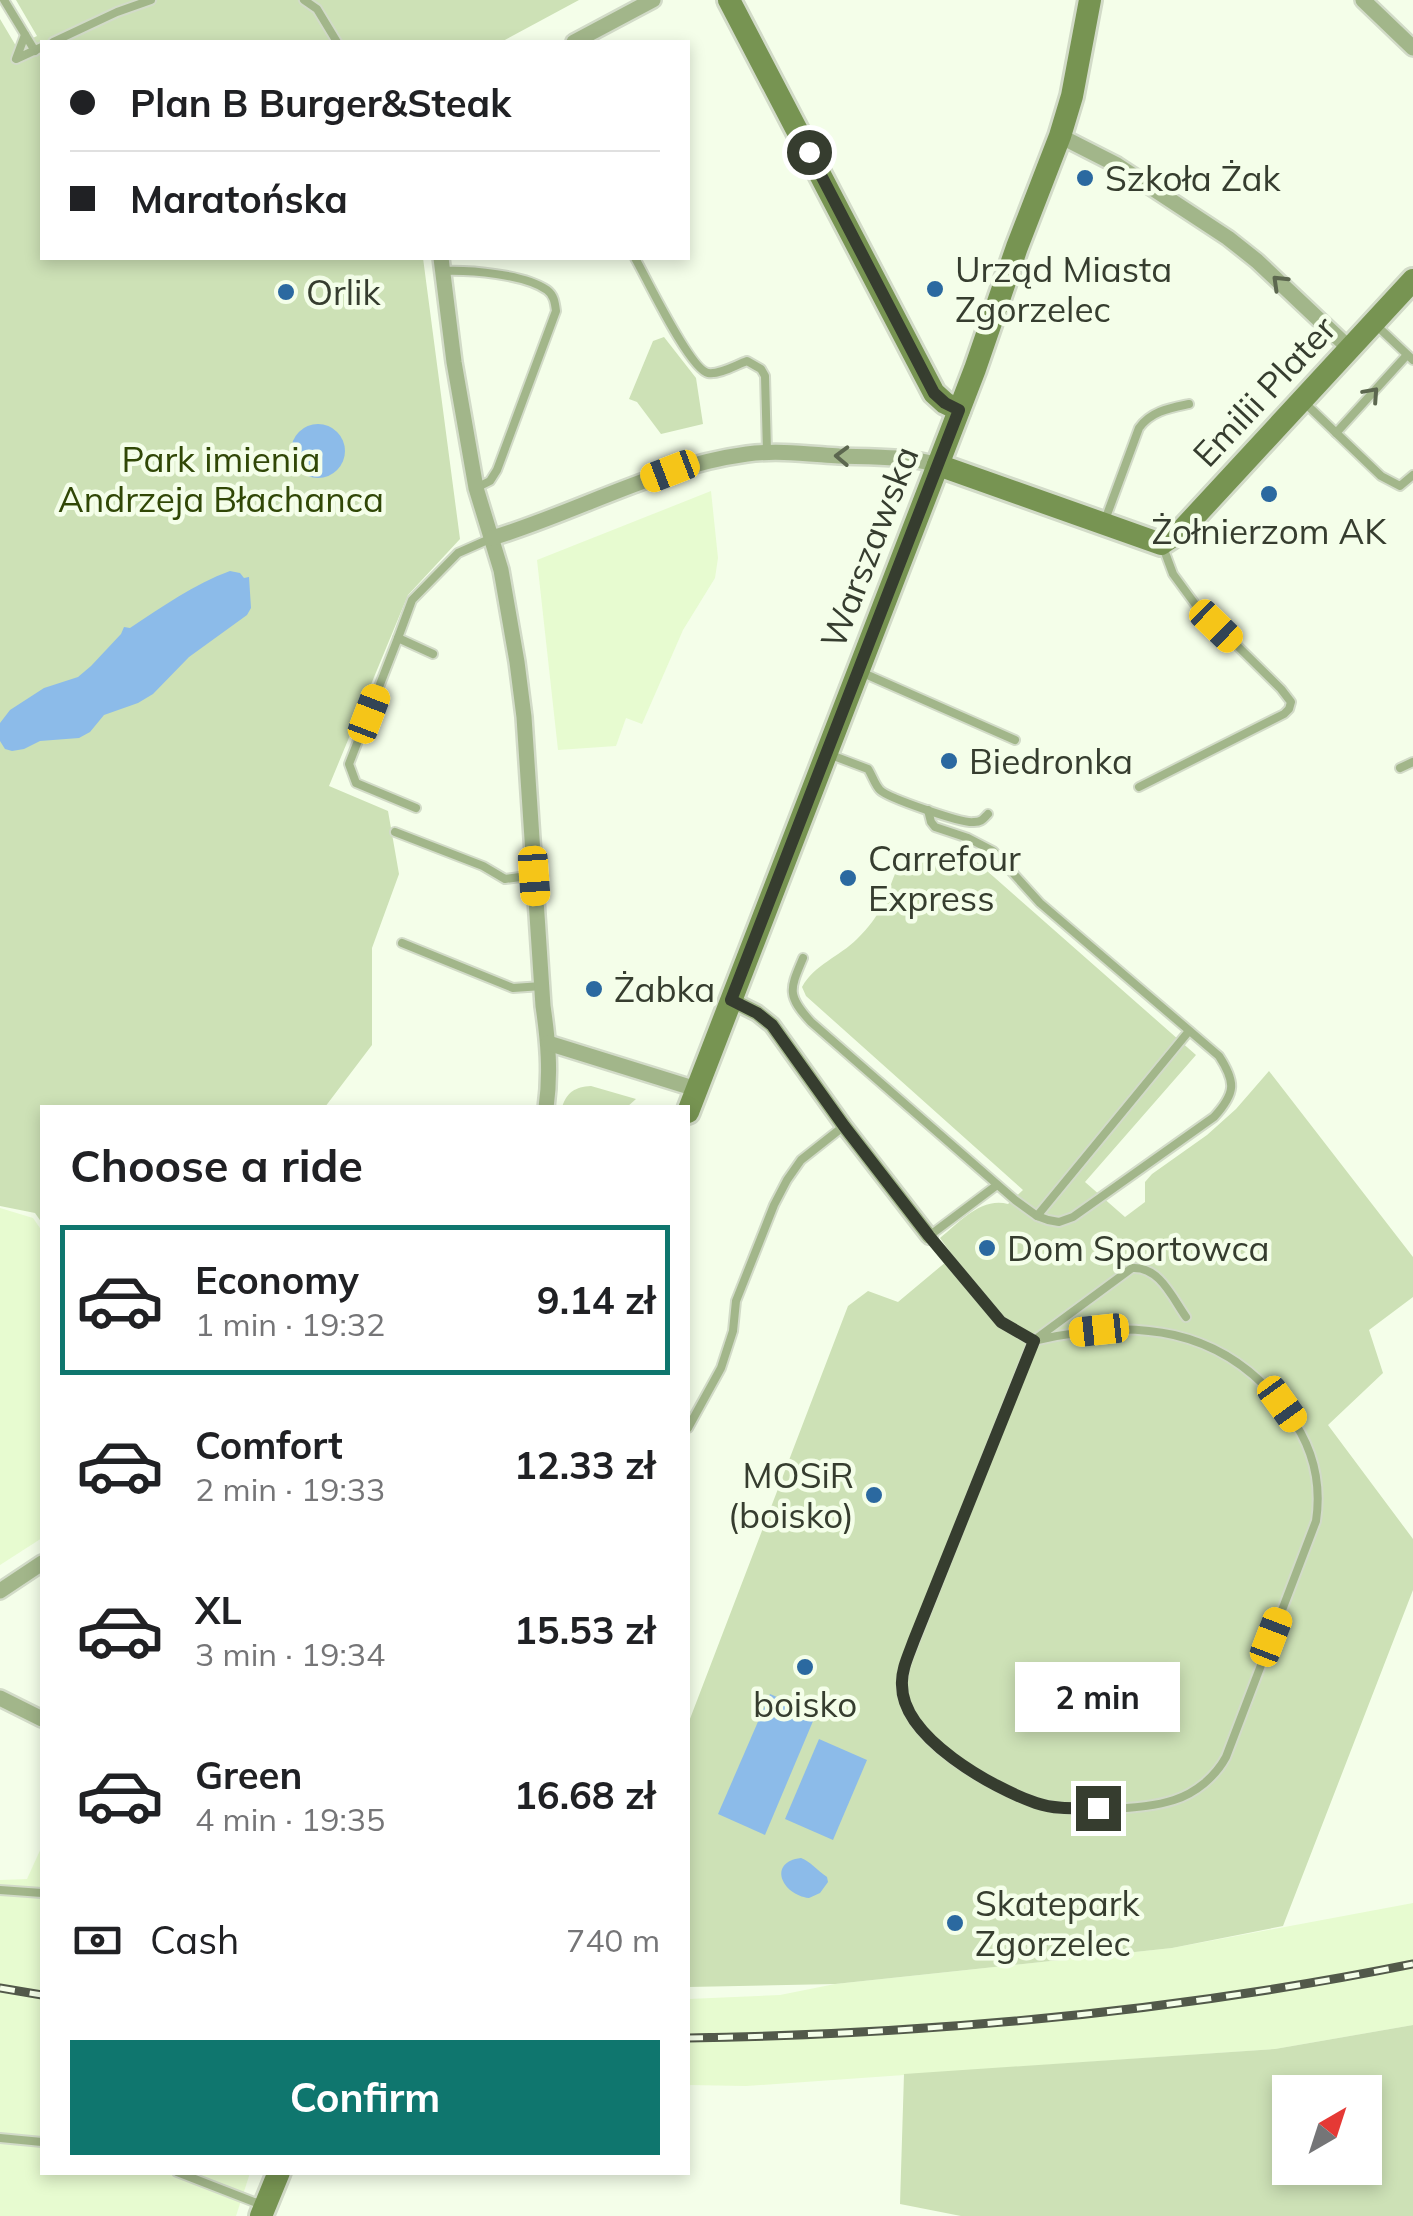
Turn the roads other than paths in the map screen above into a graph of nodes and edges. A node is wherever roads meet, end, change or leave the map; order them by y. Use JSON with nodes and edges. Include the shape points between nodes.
{"nodes":[{"id":1,"x":4,"y":0,"type":"edge"},
{"id":2,"x":151,"y":0,"type":"edge"},
{"id":3,"x":304,"y":0,"type":"edge"},
{"id":4,"x":654,"y":0,"type":"edge"},
{"id":5,"x":729,"y":0,"type":"edge"},
{"id":6,"x":1090,"y":0,"type":"edge"},
{"id":7,"x":1363,"y":0,"type":"edge"},
{"id":8,"x":25,"y":35,"type":"junction"},
{"id":9,"x":57,"y":40,"type":"edge"},
{"id":10,"x":336,"y":40,"type":"edge"},
{"id":11,"x":578,"y":40,"type":"edge"},
{"id":12,"x":1413,"y":48,"type":"edge"},
{"id":13,"x":39,"y":49,"type":"edge"},
{"id":14,"x":1060,"y":136,"type":"junction"},
{"id":15,"x":636,"y":260,"type":"edge"},
{"id":16,"x":442,"y":264,"type":"edge"},
{"id":17,"x":1413,"y":280,"type":"edge"},
{"id":18,"x":1374,"y":323,"type":"junction"},
{"id":19,"x":1350,"y":349,"type":"junction"},
{"id":20,"x":1410,"y":357,"type":"edge"},
{"id":21,"x":1302,"y":400,"type":"junction"},
{"id":22,"x":1190,"y":404,"type":"dead end"},
{"id":23,"x":959,"y":410,"type":"junction"},
{"id":24,"x":1336,"y":433,"type":"junction"},
{"id":25,"x":768,"y":453,"type":"junction"},
{"id":26,"x":938,"y":464,"type":"junction"},
{"id":27,"x":1413,"y":475,"type":"edge"},
{"id":28,"x":476,"y":488,"type":"junction"},
{"id":29,"x":1104,"y":524,"type":"junction"},
{"id":30,"x":492,"y":538,"type":"junction"},
{"id":31,"x":1161,"y":544,"type":"junction"},
{"id":32,"x":398,"y":638,"type":"junction"},
{"id":33,"x":433,"y":654,"type":"dead end"},
{"id":34,"x":858,"y":671,"type":"junction"},
{"id":35,"x":1016,"y":740,"type":"dead end"},
{"id":36,"x":826,"y":753,"type":"junction"},
{"id":37,"x":1413,"y":762,"type":"edge"},
{"id":38,"x":1400,"y":768,"type":"dead end"},
{"id":39,"x":1139,"y":788,"type":"dead end"},
{"id":40,"x":416,"y":808,"type":"dead end"},
{"id":41,"x":928,"y":810,"type":"junction"},
{"id":42,"x":988,"y":814,"type":"dead end"},
{"id":43,"x":395,"y":832,"type":"dead end"},
{"id":44,"x":534,"y":876,"type":"junction"},
{"id":45,"x":402,"y":943,"type":"dead end"},
{"id":46,"x":804,"y":958,"type":"dead end"},
{"id":47,"x":542,"y":986,"type":"junction"},
{"id":48,"x":731,"y":1000,"type":"junction"},
{"id":49,"x":1189,"y":1031,"type":"junction"},
{"id":50,"x":548,"y":1043,"type":"junction"},
{"id":51,"x":696,"y":1089,"type":"junction"},
{"id":52,"x":547,"y":1105,"type":"edge"},
{"id":53,"x":690,"y":1106,"type":"edge"},
{"id":54,"x":844,"y":1126,"type":"junction"},
{"id":55,"x":998,"y":1185,"type":"junction"},
{"id":56,"x":1037,"y":1216,"type":"junction"},
{"id":57,"x":929,"y":1236,"type":"junction"},
{"id":58,"x":1186,"y":1316,"type":"dead end"},
{"id":59,"x":1034,"y":1341,"type":"junction"},
{"id":60,"x":690,"y":1424,"type":"edge"},
{"id":61,"x":40,"y":1565,"type":"edge"},
{"id":62,"x":0,"y":1591,"type":"edge"},
{"id":63,"x":0,"y":1698,"type":"edge"},
{"id":64,"x":40,"y":1718,"type":"edge"},
{"id":65,"x":0,"y":1890,"type":"edge"},
{"id":66,"x":40,"y":1893,"type":"edge"},
{"id":67,"x":0,"y":2138,"type":"edge"},
{"id":68,"x":40,"y":2142,"type":"edge"},
{"id":69,"x":184,"y":2175,"type":"edge"},
{"id":70,"x":277,"y":2175,"type":"edge"},
{"id":71,"x":263,"y":2211,"type":"edge"}],
"edges":[{"from":1,"to":8,"type":"lane"},
{"from":2,"to":9,"type":"lane"},
{"from":3,"to":10,"type":"lane"},
{"from":4,"to":11,"type":"street"},
{"from":5,"to":23,"type":"main road","via":[[934,393]]},
{"from":6,"to":14,"type":"main road","name":"Warszawska"},
{"from":7,"to":12,"type":"street"},
{"from":8,"to":13,"type":"lane"},
{"from":8,"to":13,"type":"lane","via":[[16,59]]},
{"from":19,"to":14,"type":"street","one_way":true,"via":[[1228,238]]},
{"from":14,"to":23,"type":"main road","name":"Warszawska"},
{"from":15,"to":25,"type":"lane","via":[[701,370],[714,373],[746,362],[762,369]]},
{"from":16,"to":28,"type":"street"},
{"from":16,"to":28,"type":"lane","via":[[525,280],[549,291],[555,304],[496,470]]},
{"from":17,"to":18,"type":"main road","name":"Emilii Plater"},
{"from":18,"to":19,"type":"main road","name":"Emilii Plater"},
{"from":18,"to":20,"type":"lane"},
{"from":19,"to":21,"type":"main road","name":"Emilii Plater"},
{"from":24,"to":20,"type":"lane","one_way":true},
{"from":21,"to":24,"type":"lane"},
{"from":21,"to":31,"type":"main road","name":"Emilii Plater","via":[[1182,530]]},
{"from":22,"to":29,"type":"lane","via":[[1145,419]]},
{"from":23,"to":26,"type":"main road","name":"Warszawska"},
{"from":24,"to":27,"type":"lane","via":[[1393,484]]},
{"from":26,"to":25,"type":"street","one_way":true},
{"from":25,"to":30,"type":"street","via":[[670,471]]},
{"from":26,"to":29,"type":"main road"},
{"from":26,"to":34,"type":"main road","name":"Warszawska"},
{"from":28,"to":30,"type":"street"},
{"from":29,"to":31,"type":"main road"},
{"from":30,"to":32,"type":"lane","via":[[458,553],[412,600]]},
{"from":30,"to":44,"type":"street","via":[[524,717]]},
{"from":31,"to":39,"type":"lane","via":[[1194,604],[1282,690],[1290,709]]},
{"from":32,"to":33,"type":"lane"},
{"from":32,"to":40,"type":"lane","via":[[349,764],[356,783]]},
{"from":34,"to":35,"type":"lane"},
{"from":34,"to":36,"type":"main road","name":"Warszawska"},
{"from":36,"to":41,"type":"lane","via":[[868,769],[883,793]]},
{"from":36,"to":48,"type":"main road","name":"Warszawska"},
{"from":37,"to":38,"type":"lane"},
{"from":41,"to":42,"type":"lane","via":[[974,822]]},
{"from":41,"to":49,"type":"lane","via":[[935,827],[993,850],[1040,903]]},
{"from":43,"to":44,"type":"lane","via":[[505,878]]},
{"from":44,"to":47,"type":"street"},
{"from":45,"to":47,"type":"lane","via":[[513,988]]},
{"from":46,"to":55,"type":"lane","via":[[792,986],[796,1006]]},
{"from":47,"to":50,"type":"street"},
{"from":48,"to":51,"type":"main road","name":"Warszawska"},
{"from":48,"to":54,"type":"street","via":[[772,1025]]},
{"from":49,"to":56,"type":"lane"},
{"from":49,"to":56,"type":"lane","via":[[1231,1074],[1223,1107],[1073,1217],[1059,1222]]},
{"from":50,"to":51,"type":"street"},
{"from":50,"to":52,"type":"street"},
{"from":51,"to":53,"type":"main road","name":"Warszawska"},
{"from":54,"to":57,"type":"street"},
{"from":54,"to":60,"type":"lane","via":[[801,1160],[774,1204],[736,1301],[722,1368]]},
{"from":55,"to":56,"type":"lane"},
{"from":55,"to":57,"type":"lane"},
{"from":57,"to":59,"type":"lane","via":[[1001,1322]]},
{"from":58,"to":59,"type":"lane","via":[[1153,1273],[1132,1268]]},
{"from":59,"to":59,"type":"lane","via":[[1140,1330],[1218,1349],[1266,1386],[1302,1431],[1312,1457],[1316,1521],[1226,1757],[1208,1780],[1176,1800],[1098,1808],[1037,1804],[957,1762],[906,1706],[905,1665]]},
{"from":61,"to":62,"type":"street"},
{"from":63,"to":64,"type":"street"},
{"from":65,"to":66,"type":"lane"},
{"from":67,"to":68,"type":"lane"},
{"from":69,"to":71,"type":"lane"},
{"from":70,"to":71,"type":"main road"}]}
